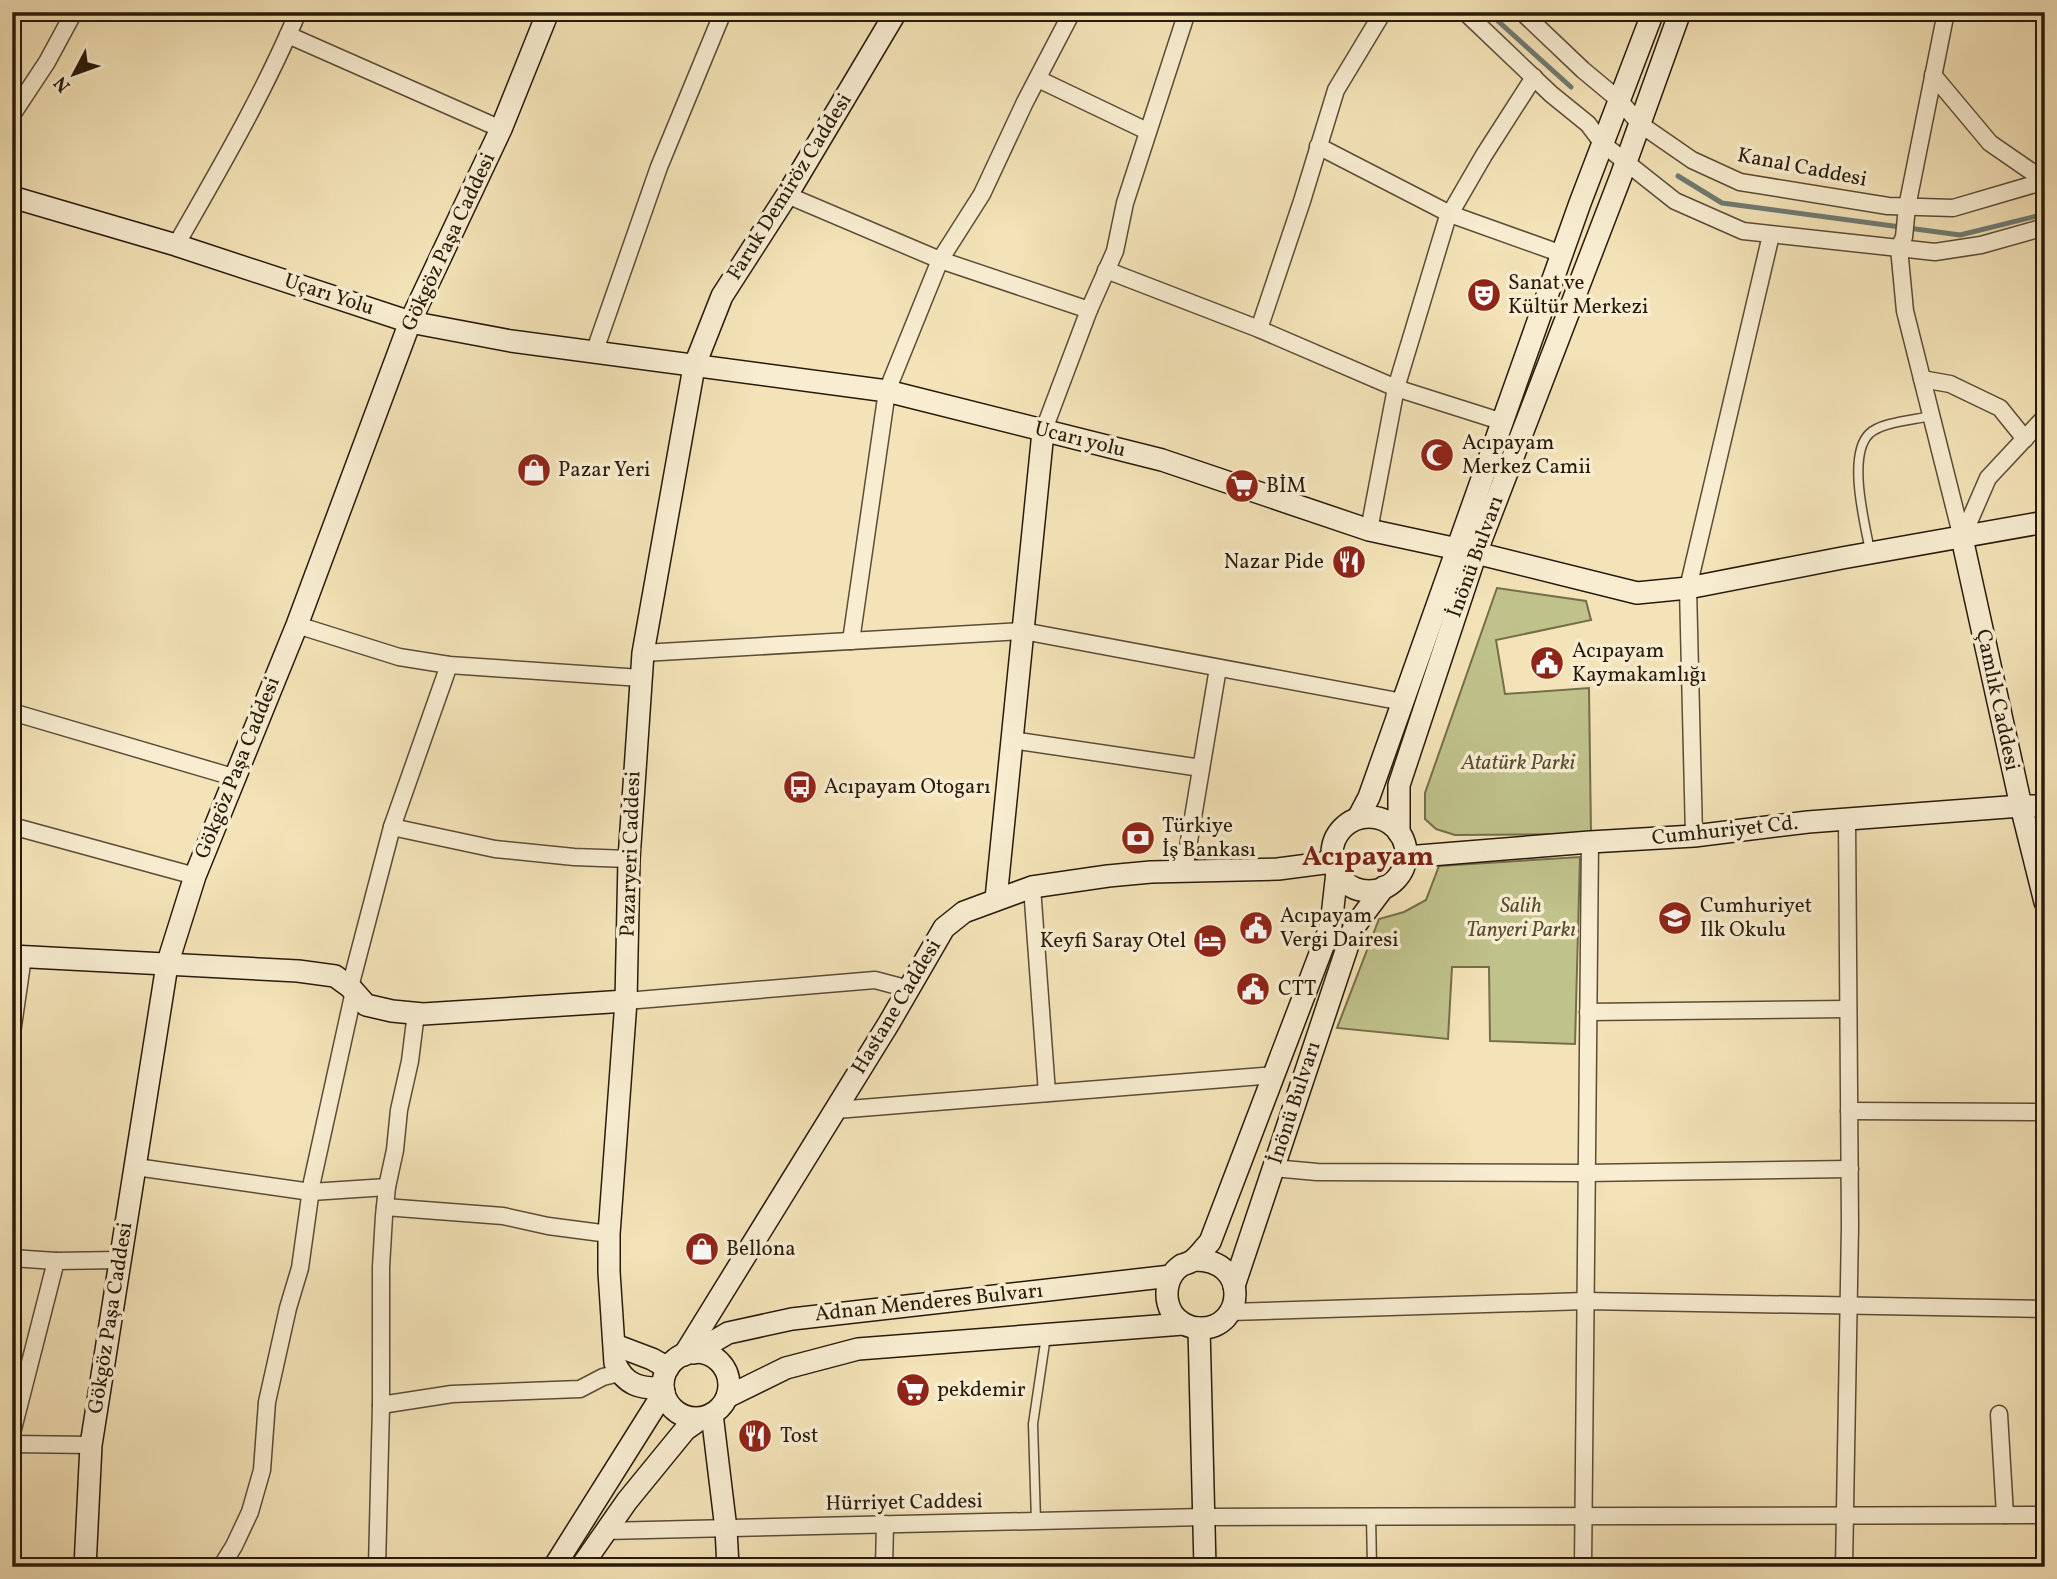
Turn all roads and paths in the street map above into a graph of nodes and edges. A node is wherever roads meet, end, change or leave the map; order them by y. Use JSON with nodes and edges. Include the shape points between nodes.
{"nodes":[{"id":1,"x":74,"y":12,"type":"edge"},
{"id":2,"x":298,"y":12,"type":"edge"},
{"id":3,"x":548,"y":12,"type":"edge"},
{"id":4,"x":723,"y":12,"type":"edge"},
{"id":5,"x":896,"y":12,"type":"edge"},
{"id":6,"x":1072,"y":12,"type":"edge"},
{"id":7,"x":1187,"y":12,"type":"edge"},
{"id":8,"x":1383,"y":12,"type":"edge"},
{"id":9,"x":1465,"y":12,"type":"edge"},
{"id":10,"x":1522,"y":12,"type":"edge"},
{"id":11,"x":1653,"y":12,"type":"edge"},
{"id":12,"x":1680,"y":12,"type":"edge"},
{"id":13,"x":1945,"y":12,"type":"edge"},
{"id":14,"x":288,"y":36,"type":"junction"},
{"id":15,"x":1933,"y":75,"type":"junction"},
{"id":16,"x":1534,"y":77,"type":"junction"},
{"id":17,"x":1038,"y":79,"type":"junction"},
{"id":18,"x":1619,"y":100,"type":"junction"},
{"id":19,"x":12,"y":115,"type":"edge"},
{"id":20,"x":1640,"y":124,"type":"junction"},
{"id":21,"x":501,"y":129,"type":"junction"},
{"id":22,"x":1147,"y":131,"type":"junction"},
{"id":23,"x":1603,"y":144,"type":"junction"},
{"id":24,"x":1318,"y":146,"type":"junction"},
{"id":25,"x":1626,"y":162,"type":"junction"},
{"id":26,"x":2045,"y":181,"type":"edge"},
{"id":27,"x":787,"y":195,"type":"junction"},
{"id":28,"x":12,"y":197,"type":"edge"},
{"id":29,"x":1907,"y":207,"type":"junction"},
{"id":30,"x":1450,"y":214,"type":"junction"},
{"id":31,"x":2045,"y":227,"type":"edge"},
{"id":32,"x":1771,"y":235,"type":"junction"},
{"id":33,"x":1901,"y":243,"type":"junction"},
{"id":34,"x":176,"y":245,"type":"junction"},
{"id":35,"x":1562,"y":254,"type":"junction"},
{"id":36,"x":940,"y":260,"type":"junction"},
{"id":37,"x":1106,"y":270,"type":"junction"},
{"id":38,"x":1089,"y":310,"type":"junction"},
{"id":39,"x":410,"y":322,"type":"junction"},
{"id":40,"x":1259,"y":329,"type":"junction"},
{"id":41,"x":594,"y":353,"type":"junction"},
{"id":42,"x":694,"y":367,"type":"junction"},
{"id":43,"x":1922,"y":379,"type":"junction"},
{"id":44,"x":1395,"y":388,"type":"junction"},
{"id":45,"x":887,"y":391,"type":"junction"},
{"id":46,"x":1931,"y":416,"type":"junction"},
{"id":47,"x":2045,"y":417,"type":"edge"},
{"id":48,"x":1503,"y":422,"type":"junction"},
{"id":49,"x":1043,"y":432,"type":"junction"},
{"id":50,"x":2025,"y":439,"type":"junction"},
{"id":51,"x":2045,"y":522,"type":"edge"},
{"id":52,"x":1369,"y":530,"type":"junction"},
{"id":53,"x":1962,"y":538,"type":"junction"},
{"id":54,"x":1466,"y":552,"type":"junction"},
{"id":55,"x":1870,"y":553,"type":"junction"},
{"id":56,"x":1688,"y":589,"type":"junction"},
{"id":57,"x":297,"y":625,"type":"junction"},
{"id":58,"x":1023,"y":631,"type":"junction"},
{"id":59,"x":851,"y":642,"type":"junction"},
{"id":60,"x":643,"y":653,"type":"junction"},
{"id":61,"x":449,"y":665,"type":"junction"},
{"id":62,"x":1218,"y":668,"type":"junction"},
{"id":63,"x":641,"y":678,"type":"junction"},
{"id":64,"x":1403,"y":702,"type":"junction"},
{"id":65,"x":13,"y":714,"type":"edge"},
{"id":66,"x":1012,"y":740,"type":"junction"},
{"id":67,"x":1201,"y":768,"type":"junction"},
{"id":68,"x":233,"y":777,"type":"junction"},
{"id":69,"x":2021,"y":806,"type":"junction"},
{"id":70,"x":2045,"y":806,"type":"edge"},
{"id":71,"x":1358,"y":818,"type":"junction"},
{"id":72,"x":1847,"y":819,"type":"junction"},
{"id":73,"x":12,"y":826,"type":"edge"},
{"id":74,"x":392,"y":827,"type":"junction"},
{"id":75,"x":1399,"y":833,"type":"junction"},
{"id":76,"x":1694,"y":836,"type":"junction"},
{"id":77,"x":1590,"y":842,"type":"junction"},
{"id":78,"x":1405,"y":858,"type":"junction"},
{"id":79,"x":629,"y":859,"type":"junction"},
{"id":80,"x":1335,"y":867,"type":"junction"},
{"id":81,"x":1184,"y":871,"type":"junction"},
{"id":82,"x":195,"y":876,"type":"junction"},
{"id":83,"x":1032,"y":887,"type":"junction"},
{"id":84,"x":1384,"y":887,"type":"junction"},
{"id":85,"x":996,"y":899,"type":"junction"},
{"id":86,"x":2045,"y":902,"type":"edge"},
{"id":87,"x":18,"y":957,"type":"edge"},
{"id":88,"x":167,"y":965,"type":"junction"},
{"id":89,"x":352,"y":989,"type":"junction"},
{"id":90,"x":909,"y":989,"type":"junction"},
{"id":91,"x":626,"y":1001,"type":"junction"},
{"id":92,"x":1849,"y":1009,"type":"junction"},
{"id":93,"x":1588,"y":1012,"type":"junction"},
{"id":94,"x":416,"y":1013,"type":"junction"},
{"id":95,"x":12,"y":1033,"type":"edge"},
{"id":96,"x":1273,"y":1075,"type":"junction"},
{"id":97,"x":1046,"y":1093,"type":"junction"},
{"id":98,"x":836,"y":1110,"type":"junction"},
{"id":99,"x":1849,"y":1111,"type":"junction"},
{"id":100,"x":2045,"y":1112,"type":"edge"},
{"id":101,"x":136,"y":1167,"type":"junction"},
{"id":102,"x":1273,"y":1168,"type":"junction"},
{"id":103,"x":1850,"y":1169,"type":"junction"},
{"id":104,"x":1586,"y":1173,"type":"junction"},
{"id":105,"x":387,"y":1187,"type":"junction"},
{"id":106,"x":311,"y":1192,"type":"junction"},
{"id":107,"x":385,"y":1207,"type":"junction"},
{"id":108,"x":609,"y":1234,"type":"junction"},
{"id":109,"x":12,"y":1258,"type":"edge"},
{"id":110,"x":120,"y":1260,"type":"junction"},
{"id":111,"x":1193,"y":1260,"type":"junction"},
{"id":112,"x":56,"y":1261,"type":"junction"},
{"id":113,"x":1171,"y":1276,"type":"junction"},
{"id":114,"x":1234,"y":1286,"type":"junction"},
{"id":115,"x":1585,"y":1301,"type":"junction"},
{"id":116,"x":1849,"y":1307,"type":"junction"},
{"id":117,"x":2045,"y":1309,"type":"edge"},
{"id":118,"x":1230,"y":1312,"type":"junction"},
{"id":119,"x":1191,"y":1326,"type":"junction"},
{"id":120,"x":1046,"y":1334,"type":"junction"},
{"id":121,"x":615,"y":1345,"type":"junction"},
{"id":122,"x":674,"y":1371,"type":"junction"},
{"id":123,"x":619,"y":1373,"type":"junction"},
{"id":124,"x":727,"y":1397,"type":"junction"},
{"id":125,"x":381,"y":1405,"type":"junction"},
{"id":126,"x":1999,"y":1414,"type":"dead end"},
{"id":127,"x":707,"y":1416,"type":"junction"},
{"id":128,"x":12,"y":1433,"type":"edge"},
{"id":129,"x":12,"y":1444,"type":"edge"},
{"id":130,"x":91,"y":1445,"type":"junction"},
{"id":131,"x":1845,"y":1515,"type":"junction"},
{"id":132,"x":2005,"y":1515,"type":"junction"},
{"id":133,"x":1371,"y":1516,"type":"junction"},
{"id":134,"x":1583,"y":1516,"type":"junction"},
{"id":135,"x":1203,"y":1517,"type":"junction"},
{"id":136,"x":2044,"y":1520,"type":"edge"},
{"id":137,"x":1036,"y":1521,"type":"junction"},
{"id":138,"x":885,"y":1524,"type":"junction"},
{"id":139,"x":726,"y":1529,"type":"junction"},
{"id":140,"x":606,"y":1531,"type":"junction"},
{"id":141,"x":85,"y":1567,"type":"edge"},
{"id":142,"x":221,"y":1567,"type":"edge"},
{"id":143,"x":377,"y":1567,"type":"edge"},
{"id":144,"x":554,"y":1567,"type":"edge"},
{"id":145,"x":581,"y":1567,"type":"edge"},
{"id":146,"x":728,"y":1567,"type":"edge"},
{"id":147,"x":884,"y":1567,"type":"edge"},
{"id":148,"x":1205,"y":1567,"type":"edge"},
{"id":149,"x":1372,"y":1567,"type":"edge"},
{"id":150,"x":1583,"y":1567,"type":"edge"},
{"id":151,"x":1844,"y":1567,"type":"edge"}],
"edges":[{"from":1,"to":19,"type":"street"},
{"from":2,"to":14,"type":"street"},
{"from":3,"to":21,"type":"street","name":"Gökgöz Paşa Caddesi"},
{"from":4,"to":41,"type":"street","via":[[659,167]]},
{"from":5,"to":27,"type":"street","name":"Faruk Demiröz Caddesi"},
{"from":6,"to":17,"type":"street"},
{"from":7,"to":22,"type":"street"},
{"from":8,"to":24,"type":"street","via":[[1336,90]]},
{"from":9,"to":16,"type":"street"},
{"from":10,"to":18,"type":"street","name":"Kanal Caddesi"},
{"from":11,"to":18,"type":"street","name":"İnönü Bulvarı"},
{"from":12,"to":20,"type":"street","name":"İnönü Bulvarı"},
{"from":13,"to":15,"type":"street"},
{"from":14,"to":21,"type":"street"},
{"from":14,"to":34,"type":"street"},
{"from":15,"to":26,"type":"street","via":[[1990,143]]},
{"from":15,"to":29,"type":"street"},
{"from":16,"to":23,"type":"street","via":[[1588,124]]},
{"from":16,"to":30,"type":"street"},
{"from":17,"to":22,"type":"street"},
{"from":17,"to":36,"type":"street","via":[[982,194]]},
{"from":18,"to":20,"type":"street","name":"Kanal Caddesi"},
{"from":18,"to":23,"type":"street","name":"İnönü Bulvarı"},
{"from":20,"to":25,"type":"street","name":"İnönü Bulvarı"},
{"from":20,"to":29,"type":"street","name":"Kanal Caddesi","via":[[1692,160],[1740,182]]},
{"from":21,"to":39,"type":"street","name":"Gökgöz Paşa Caddesi"},
{"from":22,"to":37,"type":"street"},
{"from":23,"to":25,"type":"street"},
{"from":23,"to":35,"type":"street","name":"İnönü Bulvarı"},
{"from":24,"to":30,"type":"street"},
{"from":24,"to":40,"type":"street"},
{"from":25,"to":32,"type":"street","via":[[1675,201],[1743,231]]},
{"from":25,"to":54,"type":"street","name":"İnönü Bulvarı"},
{"from":26,"to":29,"type":"street","name":"Kanal Caddesi","via":[[1953,208]]},
{"from":27,"to":36,"type":"street"},
{"from":27,"to":42,"type":"street","name":"Faruk Demiröz Caddesi","via":[[722,296]]},
{"from":28,"to":34,"type":"street","name":"Uçarı Yolu"},
{"from":29,"to":33,"type":"street"},
{"from":30,"to":35,"type":"street"},
{"from":30,"to":44,"type":"street"},
{"from":31,"to":33,"type":"street","via":[[1935,252]]},
{"from":32,"to":33,"type":"street"},
{"from":32,"to":56,"type":"street"},
{"from":33,"to":43,"type":"street","via":[[1905,311]]},
{"from":34,"to":39,"type":"street","name":"Uçarı Yolu"},
{"from":35,"to":48,"type":"street","name":"İnönü Bulvarı"},
{"from":36,"to":38,"type":"street"},
{"from":36,"to":45,"type":"street"},
{"from":37,"to":38,"type":"street"},
{"from":37,"to":40,"type":"street"},
{"from":38,"to":49,"type":"street"},
{"from":39,"to":41,"type":"street","name":"Uçarı Yolu"},
{"from":39,"to":57,"type":"street","name":"Gökgöz Paşa Caddesi"},
{"from":40,"to":44,"type":"street"},
{"from":41,"to":42,"type":"street","name":"Uçarı Yolu"},
{"from":42,"to":45,"type":"street","name":"Ucarı yolu"},
{"from":42,"to":60,"type":"street","name":"Pazaryeri Caddesi"},
{"from":43,"to":46,"type":"street"},
{"from":43,"to":50,"type":"street","via":[[1950,384],[2000,408]]},
{"from":44,"to":48,"type":"street"},
{"from":44,"to":52,"type":"street"},
{"from":45,"to":49,"type":"street","name":"Ucarı yolu"},
{"from":45,"to":59,"type":"street"},
{"from":46,"to":53,"type":"street"},
{"from":46,"to":55,"type":"lane","via":[[1882,426],[1868,435],[1860,452],[1858,482]]},
{"from":47,"to":50,"type":"street"},
{"from":48,"to":54,"type":"street","name":"İnönü Bulvarı"},
{"from":49,"to":52,"type":"street","name":"Ucarı yolu","via":[[1162,460]]},
{"from":49,"to":58,"type":"street"},
{"from":50,"to":53,"type":"street","via":[[1988,478]]},
{"from":51,"to":53,"type":"street","name":"Ucarı yolu"},
{"from":52,"to":54,"type":"street","name":"Ucarı yolu"},
{"from":53,"to":55,"type":"street","name":"Ucarı yolu"},
{"from":53,"to":69,"type":"street","name":"Çamlık Caddesi"},
{"from":54,"to":56,"type":"street","name":"Ucarı yolu","via":[[1637,593]]},
{"from":54,"to":64,"type":"street","name":"İnönü Bulvarı"},
{"from":54,"to":75,"type":"street","name":"İnönü Bulvarı","via":[[1399,785]]},
{"from":55,"to":56,"type":"street","name":"Ucarı yolu"},
{"from":56,"to":76,"type":"street"},
{"from":57,"to":61,"type":"street","via":[[399,657]]},
{"from":57,"to":68,"type":"street","name":"Gökgöz Paşa Caddesi"},
{"from":58,"to":59,"type":"street"},
{"from":58,"to":62,"type":"street"},
{"from":58,"to":66,"type":"street"},
{"from":59,"to":60,"type":"street"},
{"from":60,"to":63,"type":"street","name":"Pazaryeri Caddesi"},
{"from":61,"to":63,"type":"street"},
{"from":61,"to":74,"type":"street"},
{"from":62,"to":64,"type":"street"},
{"from":62,"to":67,"type":"street"},
{"from":63,"to":79,"type":"street","name":"Pazaryeri Caddesi"},
{"from":64,"to":71,"type":"street","name":"İnönü Bulvarı"},
{"from":65,"to":68,"type":"street"},
{"from":66,"to":67,"type":"street"},
{"from":66,"to":85,"type":"street"},
{"from":67,"to":81,"type":"street"},
{"from":68,"to":82,"type":"street","name":"Gökgöz Paşa Caddesi"},
{"from":69,"to":70,"type":"street","name":"Cumhuriyet Cd."},
{"from":69,"to":72,"type":"street","name":"Cumhuriyet Cd."},
{"from":69,"to":86,"type":"street","name":"Çamlık Caddesi"},
{"from":71,"to":75,"type":"street","via":[[1381,819]]},
{"from":71,"to":80,"type":"street","via":[[1339,830],[1334,840]]},
{"from":72,"to":76,"type":"street","name":"Cumhuriyet Cd."},
{"from":72,"to":92,"type":"street"},
{"from":73,"to":82,"type":"street"},
{"from":74,"to":79,"type":"street","via":[[495,849]]},
{"from":74,"to":89,"type":"street"},
{"from":75,"to":78,"type":"street"},
{"from":76,"to":77,"type":"street","name":"Cumhuriyet Cd."},
{"from":77,"to":78,"type":"street","name":"Cumhuriyet Cd."},
{"from":77,"to":93,"type":"street"},
{"from":78,"to":84,"type":"street","via":[[1395,880]]},
{"from":79,"to":91,"type":"street","name":"Pazaryeri Caddesi"},
{"from":80,"to":81,"type":"street","name":"Hastane Caddesi"},
{"from":80,"to":84,"type":"street","via":[[1353,887],[1363,891]]},
{"from":80,"to":96,"type":"street","name":"İnönü Bulvarı","via":[[1331,925]]},
{"from":81,"to":83,"type":"street","name":"Hastane Caddesi"},
{"from":82,"to":88,"type":"street","name":"Gökgöz Paşa Caddesi"},
{"from":83,"to":85,"type":"street","name":"Hastane Caddesi"},
{"from":83,"to":97,"type":"street"},
{"from":84,"to":102,"type":"street","name":"İnönü Bulvarı","via":[[1354,927]]},
{"from":85,"to":90,"type":"street","name":"Hastane Caddesi","via":[[964,912],[944,928]]},
{"from":87,"to":88,"type":"street"},
{"from":87,"to":95,"type":"street"},
{"from":88,"to":89,"type":"street","via":[[298,971],[335,976]]},
{"from":88,"to":101,"type":"street","name":"Gökgöz Paşa Caddesi"},
{"from":89,"to":94,"type":"street","via":[[366,1005]]},
{"from":89,"to":106,"type":"street"},
{"from":90,"to":91,"type":"street","via":[[875,980]]},
{"from":90,"to":98,"type":"street","name":"Hastane Caddesi"},
{"from":91,"to":94,"type":"street"},
{"from":91,"to":108,"type":"street","name":"Pazaryeri Caddesi"},
{"from":92,"to":93,"type":"street"},
{"from":92,"to":99,"type":"street"},
{"from":93,"to":104,"type":"street"},
{"from":94,"to":105,"type":"street"},
{"from":96,"to":97,"type":"street"},
{"from":96,"to":111,"type":"street","name":"İnönü Bulvarı","via":[[1210,1242]]},
{"from":97,"to":98,"type":"street"},
{"from":98,"to":122,"type":"street","name":"Hastane Caddesi"},
{"from":99,"to":100,"type":"street"},
{"from":99,"to":103,"type":"street"},
{"from":101,"to":106,"type":"street"},
{"from":101,"to":110,"type":"street","name":"Gökgöz Paşa Caddesi"},
{"from":102,"to":104,"type":"street"},
{"from":102,"to":114,"type":"street","name":"İnönü Bulvarı"},
{"from":103,"to":104,"type":"street"},
{"from":103,"to":116,"type":"street"},
{"from":104,"to":115,"type":"street"},
{"from":105,"to":106,"type":"street"},
{"from":105,"to":107,"type":"street"},
{"from":106,"to":142,"type":"street","via":[[300,1268],[267,1402],[262,1470],[250,1512]]},
{"from":107,"to":108,"type":"street","via":[[503,1216]]},
{"from":107,"to":125,"type":"street"},
{"from":108,"to":121,"type":"street","name":"Pazaryeri Caddesi"},
{"from":109,"to":112,"type":"street"},
{"from":110,"to":112,"type":"street"},
{"from":110,"to":130,"type":"street","name":"Gökgöz Paşa Caddesi"},
{"from":111,"to":113,"type":"street"},
{"from":111,"to":114,"type":"street","via":[[1219,1265]]},
{"from":112,"to":128,"type":"street"},
{"from":113,"to":119,"type":"street","via":[[1167,1302],[1173,1315]]},
{"from":113,"to":122,"type":"street","name":"Adnan Menderes Bulvarı","via":[[792,1319],[728,1333]]},
{"from":114,"to":118,"type":"street"},
{"from":115,"to":116,"type":"street"},
{"from":115,"to":118,"type":"street"},
{"from":115,"to":134,"type":"street"},
{"from":116,"to":117,"type":"street"},
{"from":116,"to":131,"type":"street"},
{"from":118,"to":119,"type":"street","via":[[1209,1328]]},
{"from":119,"to":120,"type":"street","name":"Adnan Menderes Bulvarı"},
{"from":119,"to":135,"type":"street"},
{"from":120,"to":124,"type":"street","name":"Adnan Menderes Bulvarı","via":[[858,1349],[786,1368]]},
{"from":120,"to":137,"type":"lane","via":[[1033,1424]]},
{"from":121,"to":122,"type":"street"},
{"from":121,"to":123,"type":"street","name":"Pazaryeri Caddesi"},
{"from":122,"to":123,"type":"street","via":[[643,1388]]},
{"from":122,"to":124,"type":"street","via":[[704,1354],[713,1358],[727,1375]]},
{"from":122,"to":127,"type":"street","via":[[671,1407],[691,1418]]},
{"from":122,"to":144,"type":"street","name":"Adnan Menderes Bulvarı"},
{"from":123,"to":125,"type":"street","via":[[580,1389],[452,1394]]},
{"from":124,"to":127,"type":"street"},
{"from":125,"to":143,"type":"street"},
{"from":126,"to":132,"type":"street"},
{"from":127,"to":139,"type":"street"},
{"from":127,"to":140,"type":"street","via":[[685,1430]]},
{"from":129,"to":130,"type":"street"},
{"from":130,"to":141,"type":"street","name":"Gökgöz Paşa Caddesi"},
{"from":131,"to":132,"type":"street","name":"Hürriyet Caddesi"},
{"from":131,"to":134,"type":"street","name":"Hürriyet Caddesi"},
{"from":131,"to":151,"type":"street"},
{"from":132,"to":136,"type":"street","name":"Hürriyet Caddesi"},
{"from":133,"to":134,"type":"street","name":"Hürriyet Caddesi"},
{"from":133,"to":135,"type":"street","name":"Hürriyet Caddesi"},
{"from":133,"to":149,"type":"lane"},
{"from":134,"to":150,"type":"street"},
{"from":135,"to":137,"type":"street","name":"Hürriyet Caddesi"},
{"from":135,"to":148,"type":"street"},
{"from":137,"to":138,"type":"street","name":"Hürriyet Caddesi"},
{"from":138,"to":139,"type":"street","name":"Hürriyet Caddesi"},
{"from":138,"to":147,"type":"street"},
{"from":139,"to":140,"type":"street","name":"Hürriyet Caddesi"},
{"from":139,"to":146,"type":"street"},
{"from":140,"to":145,"type":"street"}]}
